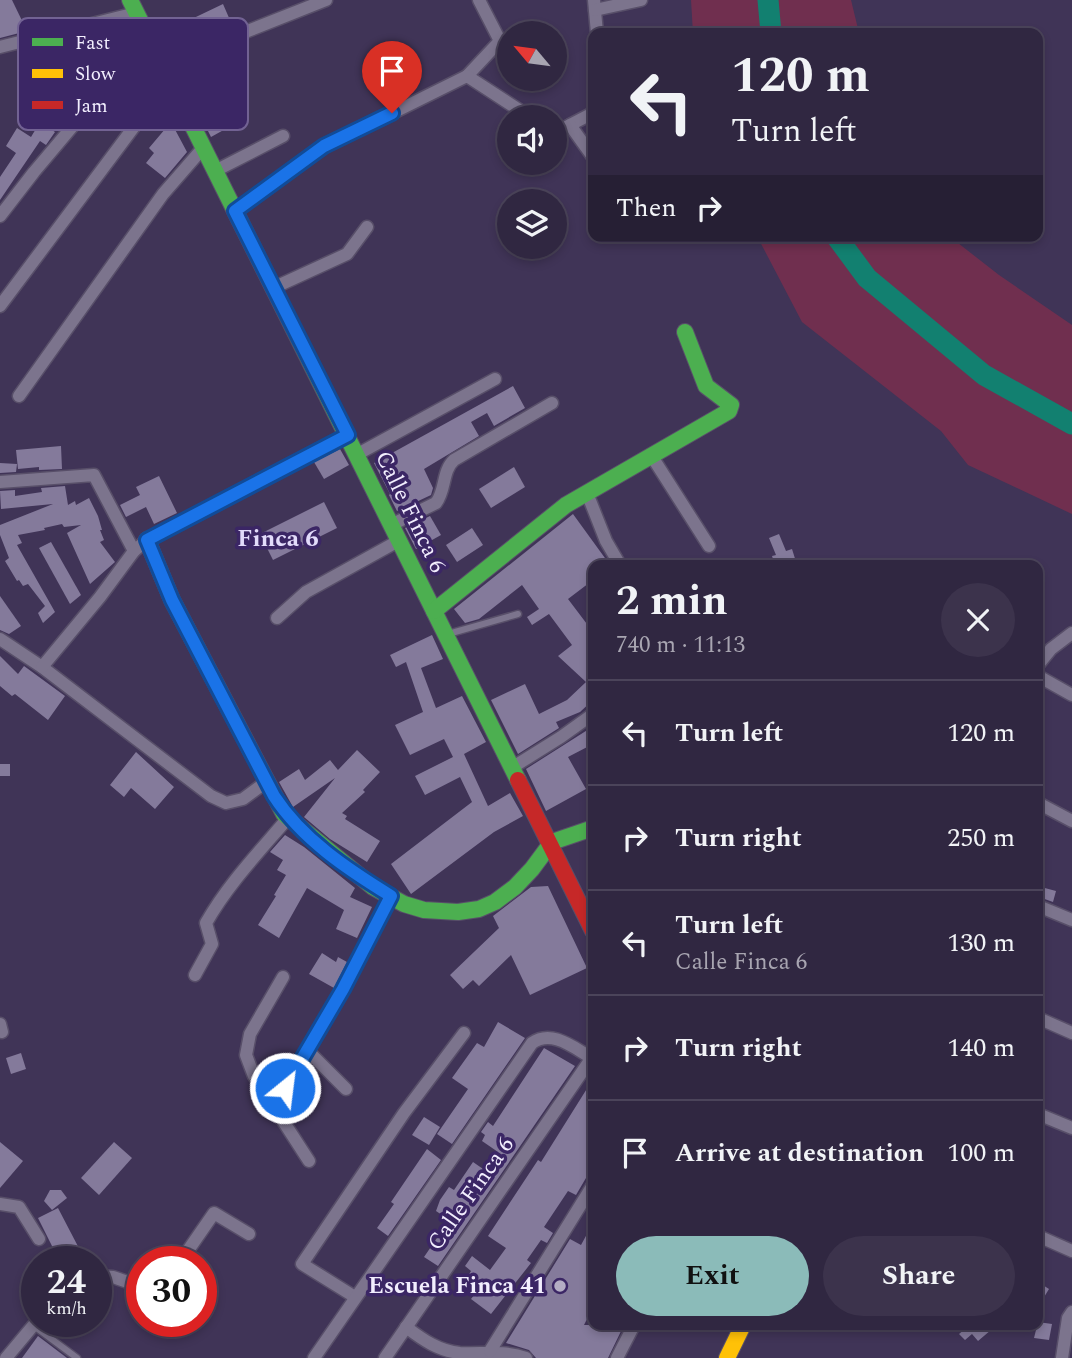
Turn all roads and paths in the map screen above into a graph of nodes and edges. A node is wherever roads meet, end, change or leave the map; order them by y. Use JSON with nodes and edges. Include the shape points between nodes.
{"nodes":[{"id":1,"x":326,"y":0,"type":"edge"},
{"id":2,"x":479,"y":0,"type":"edge"},
{"id":3,"x":641,"y":0,"type":"edge"},
{"id":4,"x":595,"y":5,"type":"edge"},
{"id":5,"x":133,"y":7,"type":"edge"},
{"id":6,"x":96,"y":18,"type":"edge"},
{"id":7,"x":597,"y":28,"type":"edge"},
{"id":8,"x":248,"y":31,"type":"edge"},
{"id":9,"x":18,"y":42,"type":"edge"},
{"id":10,"x":0,"y":47,"type":"edge"},
{"id":11,"x":467,"y":76,"type":"junction"},
{"id":12,"x":512,"y":105,"type":"edge"},
{"id":13,"x":588,"y":116,"type":"edge"},
{"id":14,"x":570,"y":125,"type":"junction"},
{"id":15,"x":567,"y":127,"type":"edge"},
{"id":16,"x":69,"y":130,"type":"edge"},
{"id":17,"x":132,"y":130,"type":"edge"},
{"id":18,"x":194,"y":130,"type":"edge"},
{"id":19,"x":284,"y":135,"type":"dead end"},
{"id":20,"x":203,"y":148,"type":"junction"},
{"id":21,"x":588,"y":151,"type":"edge"},
{"id":22,"x":215,"y":170,"type":"junction"},
{"id":23,"x":235,"y":211,"type":"junction"},
{"id":24,"x":0,"y":216,"type":"edge"},
{"id":25,"x":367,"y":227,"type":"dead end"},
{"id":26,"x":273,"y":288,"type":"junction"},
{"id":27,"x":0,"y":306,"type":"edge"},
{"id":28,"x":685,"y":332,"type":"dead end"},
{"id":29,"x":495,"y":379,"type":"dead end"},
{"id":30,"x":19,"y":396,"type":"dead end"},
{"id":31,"x":552,"y":403,"type":"dead end"},
{"id":32,"x":348,"y":435,"type":"junction"},
{"id":33,"x":356,"y":455,"type":"junction"},
{"id":34,"x":651,"y":455,"type":"junction"},
{"id":35,"x":0,"y":482,"type":"edge"},
{"id":36,"x":587,"y":493,"type":"junction"},
{"id":37,"x":391,"y":525,"type":"junction"},
{"id":38,"x":147,"y":540,"type":"junction"},
{"id":39,"x":400,"y":540,"type":"junction"},
{"id":40,"x":709,"y":546,"type":"dead end"},
{"id":41,"x":134,"y":551,"type":"junction"},
{"id":42,"x":617,"y":560,"type":"edge"},
{"id":43,"x":434,"y":611,"type":"junction"},
{"id":44,"x":518,"y":614,"type":"dead end"},
{"id":45,"x":276,"y":618,"type":"dead end"},
{"id":46,"x":1072,"y":633,"type":"edge"},
{"id":47,"x":446,"y":635,"type":"junction"},
{"id":48,"x":0,"y":639,"type":"edge"},
{"id":49,"x":1043,"y":659,"type":"edge"},
{"id":50,"x":42,"y":667,"type":"junction"},
{"id":51,"x":1043,"y":679,"type":"edge"},
{"id":52,"x":1072,"y":695,"type":"edge"},
{"id":53,"x":588,"y":718,"type":"edge"},
{"id":54,"x":513,"y":767,"type":"junction"},
{"id":55,"x":266,"y":782,"type":"junction"},
{"id":56,"x":1043,"y":806,"type":"edge"},
{"id":57,"x":288,"y":818,"type":"junction"},
{"id":58,"x":1072,"y":821,"type":"edge"},
{"id":59,"x":588,"y":830,"type":"edge"},
{"id":60,"x":550,"y":843,"type":"junction"},
{"id":61,"x":391,"y":896,"type":"junction"},
{"id":62,"x":1043,"y":908,"type":"edge"},
{"id":63,"x":1072,"y":920,"type":"edge"},
{"id":64,"x":588,"y":921,"type":"edge"},
{"id":65,"x":195,"y":975,"type":"dead end"},
{"id":66,"x":283,"y":977,"type":"dead end"},
{"id":67,"x":1043,"y":1020,"type":"edge"},
{"id":68,"x":464,"y":1033,"type":"dead end"},
{"id":69,"x":1072,"y":1033,"type":"edge"},
{"id":70,"x":307,"y":1050,"type":"junction"},
{"id":71,"x":588,"y":1061,"type":"edge"},
{"id":72,"x":588,"y":1067,"type":"edge"},
{"id":73,"x":345,"y":1089,"type":"dead end"},
{"id":74,"x":274,"y":1108,"type":"junction"},
{"id":75,"x":1043,"y":1116,"type":"edge"},
{"id":76,"x":1072,"y":1128,"type":"edge"},
{"id":77,"x":309,"y":1161,"type":"dead end"},
{"id":78,"x":588,"y":1193,"type":"edge"},
{"id":79,"x":0,"y":1204,"type":"edge"},
{"id":80,"x":249,"y":1234,"type":"dead end"},
{"id":81,"x":1043,"y":1238,"type":"edge"},
{"id":82,"x":39,"y":1239,"type":"dead end"},
{"id":83,"x":191,"y":1246,"type":"edge"},
{"id":84,"x":1072,"y":1251,"type":"edge"},
{"id":85,"x":355,"y":1297,"type":"junction"},
{"id":86,"x":1072,"y":1312,"type":"edge"},
{"id":87,"x":406,"y":1327,"type":"junction"},
{"id":88,"x":631,"y":1330,"type":"edge"},
{"id":89,"x":741,"y":1330,"type":"edge"},
{"id":90,"x":24,"y":1337,"type":"edge"},
{"id":91,"x":51,"y":1337,"type":"edge"},
{"id":92,"x":490,"y":1352,"type":"junction"},
{"id":93,"x":6,"y":1358,"type":"edge"},
{"id":94,"x":76,"y":1358,"type":"edge"},
{"id":95,"x":314,"y":1358,"type":"edge"},
{"id":96,"x":386,"y":1358,"type":"edge"},
{"id":97,"x":526,"y":1358,"type":"edge"},
{"id":98,"x":617,"y":1358,"type":"edge"},
{"id":99,"x":727,"y":1358,"type":"edge"},
{"id":100,"x":1062,"y":1358,"type":"edge"}],
"edges":[{"from":1,"to":8,"type":"street"},
{"from":2,"to":11,"type":"street","via":[[499,39]]},
{"from":3,"to":4,"type":"street"},
{"from":4,"to":7,"type":"street"},
{"from":5,"to":6,"type":"street"},
{"from":9,"to":10,"type":"street"},
{"from":11,"to":12,"type":"street"},
{"from":11,"to":23,"type":"street","via":[[324,146]]},
{"from":13,"to":14,"type":"street"},
{"from":14,"to":15,"type":"street"},
{"from":14,"to":21,"type":"street"},
{"from":16,"to":24,"type":"street"},
{"from":17,"to":27,"type":"street"},
{"from":18,"to":20,"type":"street","name":"Calle Finca 6"},
{"from":19,"to":22,"type":"street"},
{"from":20,"to":22,"type":"street","name":"Calle Finca 6"},
{"from":20,"to":30,"type":"street","via":[[163,194]]},
{"from":22,"to":23,"type":"street","name":"Calle Finca 6"},
{"from":23,"to":26,"type":"street","name":"Calle Finca 6"},
{"from":25,"to":26,"type":"street","via":[[347,254]]},
{"from":26,"to":32,"type":"street","name":"Calle Finca 6"},
{"from":28,"to":34,"type":"street","via":[[706,386],[732,405],[729,411]]},
{"from":29,"to":33,"type":"street"},
{"from":31,"to":37,"type":"street","via":[[454,460],[441,498]]},
{"from":32,"to":33,"type":"street","name":"Calle Finca 6"},
{"from":32,"to":38,"type":"street"},
{"from":33,"to":37,"type":"street","name":"Calle Finca 6"},
{"from":34,"to":36,"type":"street"},
{"from":34,"to":40,"type":"street"},
{"from":35,"to":41,"type":"street","via":[[94,475]]},
{"from":36,"to":42,"type":"street"},
{"from":36,"to":43,"type":"street"},
{"from":37,"to":39,"type":"street","name":"Calle Finca 6"},
{"from":38,"to":41,"type":"street"},
{"from":38,"to":55,"type":"street","via":[[172,600]]},
{"from":39,"to":43,"type":"street","name":"Calle Finca 6"},
{"from":39,"to":45,"type":"street","via":[[306,592]]},
{"from":41,"to":50,"type":"street"},
{"from":43,"to":47,"type":"street","name":"Calle Finca 6"},
{"from":44,"to":47,"type":"lane"},
{"from":46,"to":49,"type":"street"},
{"from":47,"to":54,"type":"street","name":"Calle Finca 6"},
{"from":48,"to":50,"type":"street"},
{"from":50,"to":55,"type":"street","via":[[211,796],[226,803],[243,799]]},
{"from":51,"to":52,"type":"street"},
{"from":53,"to":54,"type":"street"},
{"from":54,"to":60,"type":"street","name":"Calle Finca 6"},
{"from":55,"to":57,"type":"street"},
{"from":56,"to":58,"type":"street"},
{"from":57,"to":61,"type":"street","via":[[332,857]]},
{"from":57,"to":65,"type":"street","via":[[215,907],[206,923],[212,944]]},
{"from":59,"to":60,"type":"street"},
{"from":60,"to":61,"type":"street","via":[[537,863],[488,905],[461,912],[433,911]]},
{"from":60,"to":64,"type":"street","name":"Calle Finca 6"},
{"from":61,"to":70,"type":"street"},
{"from":62,"to":63,"type":"street"},
{"from":66,"to":74,"type":"street","via":[[250,1034],[246,1055]]},
{"from":67,"to":69,"type":"street"},
{"from":68,"to":85,"type":"street","via":[[302,1264]]},
{"from":70,"to":73,"type":"street"},
{"from":70,"to":74,"type":"street"},
{"from":71,"to":85,"type":"street","via":[[555,1038],[532,1043]]},
{"from":72,"to":87,"type":"street","name":"Calle Finca 6"},
{"from":74,"to":77,"type":"street"},
{"from":75,"to":76,"type":"street"},
{"from":78,"to":92,"type":"street"},
{"from":79,"to":82,"type":"street","via":[[19,1208]]},
{"from":80,"to":83,"type":"street","via":[[214,1213]]},
{"from":81,"to":84,"type":"street"},
{"from":85,"to":95,"type":"street"},
{"from":86,"to":100,"type":"street"},
{"from":87,"to":92,"type":"street","via":[[437,1347],[459,1353]]},
{"from":87,"to":96,"type":"street","name":"Calle Finca 6"},
{"from":88,"to":98,"type":"street"},
{"from":89,"to":99,"type":"street"},
{"from":90,"to":93,"type":"street"},
{"from":91,"to":94,"type":"lane"},
{"from":92,"to":97,"type":"street"}]}
